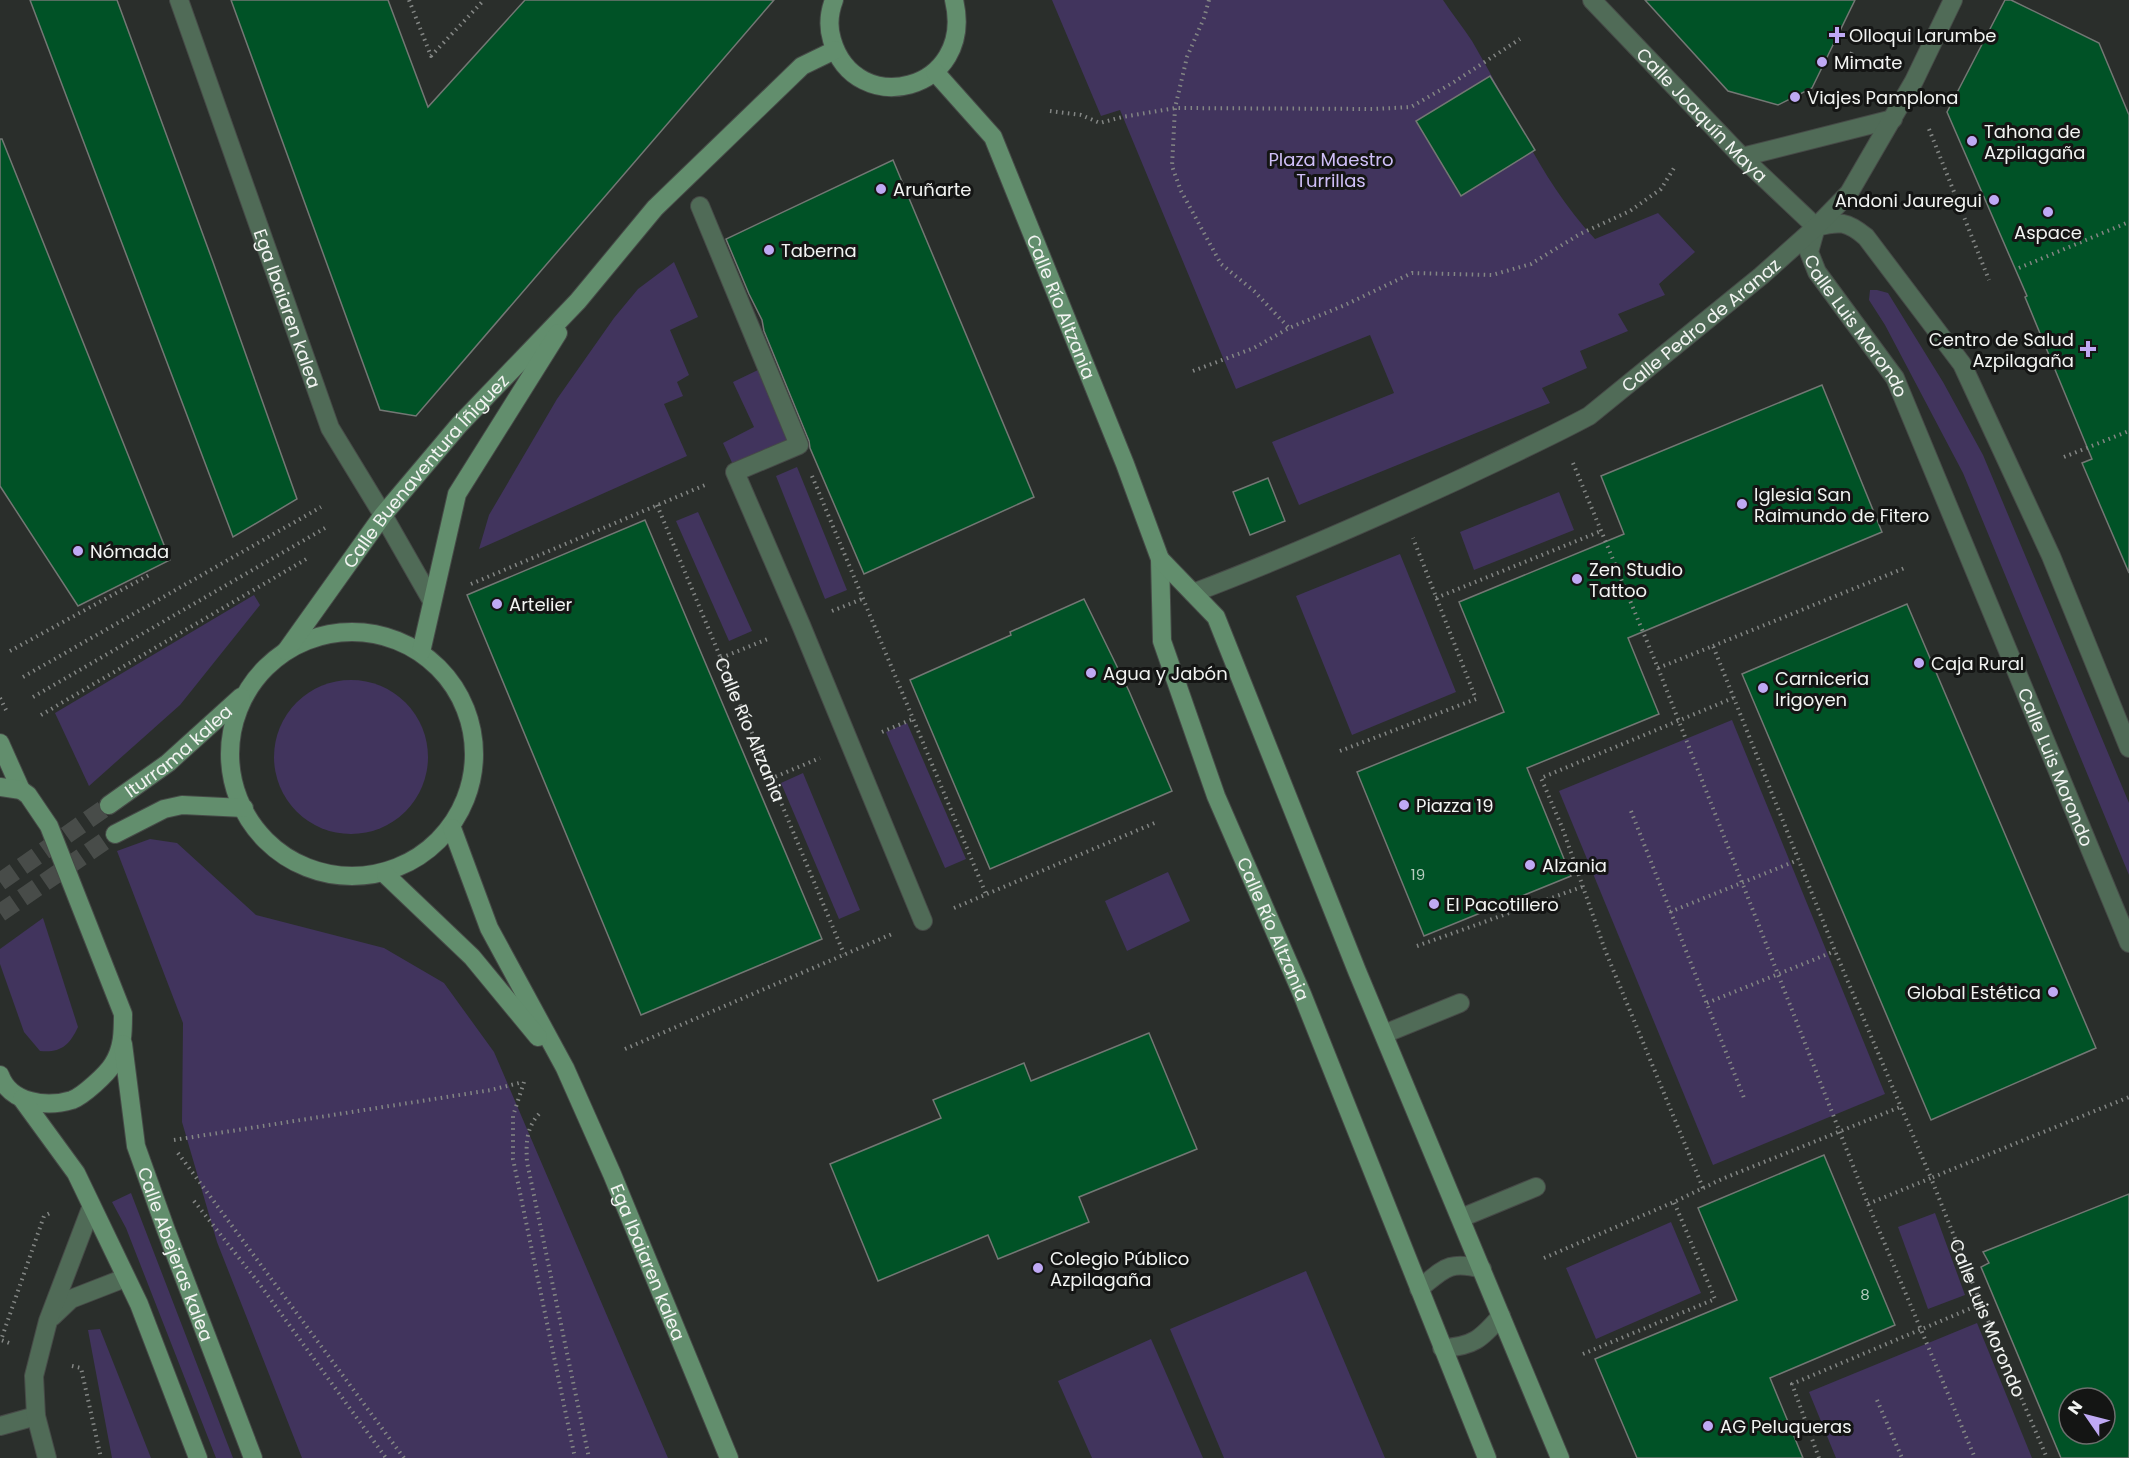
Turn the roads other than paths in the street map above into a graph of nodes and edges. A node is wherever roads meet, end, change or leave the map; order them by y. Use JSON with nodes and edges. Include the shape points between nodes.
{"nodes":[{"id":1,"x":179,"y":0,"type":"edge"},
{"id":2,"x":834,"y":0,"type":"edge"},
{"id":3,"x":954,"y":0,"type":"edge"},
{"id":4,"x":1592,"y":0,"type":"edge"},
{"id":5,"x":1953,"y":0,"type":"edge"},
{"id":6,"x":835,"y":50,"type":"junction"},
{"id":7,"x":935,"y":72,"type":"junction"},
{"id":8,"x":1893,"y":119,"type":"junction"},
{"id":9,"x":1742,"y":157,"type":"junction"},
{"id":10,"x":699,"y":206,"type":"dead end"},
{"id":11,"x":1816,"y":227,"type":"junction"},
{"id":12,"x":578,"y":301,"type":"junction"},
{"id":13,"x":383,"y":515,"type":"junction"},
{"id":14,"x":1160,"y":559,"type":"junction"},
{"id":15,"x":1193,"y":593,"type":"junction"},
{"id":16,"x":432,"y":601,"type":"junction"},
{"id":17,"x":286,"y":651,"type":"junction"},
{"id":18,"x":421,"y":652,"type":"junction"},
{"id":19,"x":244,"y":693,"type":"junction"},
{"id":20,"x":0,"y":743,"type":"edge"},
{"id":21,"x":2129,"y":748,"type":"edge"},
{"id":22,"x":0,"y":787,"type":"edge"},
{"id":23,"x":21,"y":790,"type":"junction"},
{"id":24,"x":110,"y":805,"type":"tunnel mouth"},
{"id":25,"x":244,"y":808,"type":"junction"},
{"id":26,"x":452,"y":828,"type":"junction"},
{"id":27,"x":115,"y":834,"type":"tunnel mouth"},
{"id":28,"x":386,"y":875,"type":"junction"},
{"id":29,"x":922,"y":921,"type":"road end"},
{"id":30,"x":2129,"y":943,"type":"edge"},
{"id":31,"x":1460,"y":1003,"type":"dead end"},
{"id":32,"x":1384,"y":1034,"type":"junction"},
{"id":33,"x":123,"y":1042,"type":"junction"},
{"id":34,"x":565,"y":1068,"type":"junction"},
{"id":35,"x":1,"y":1082,"type":"edge"},
{"id":36,"x":22,"y":1099,"type":"junction"},
{"id":37,"x":1536,"y":1186,"type":"dead end"},
{"id":38,"x":91,"y":1208,"type":"junction"},
{"id":39,"x":1461,"y":1218,"type":"junction"},
{"id":40,"x":1482,"y":1269,"type":"junction"},
{"id":41,"x":125,"y":1278,"type":"junction"},
{"id":42,"x":1419,"y":1289,"type":"junction"},
{"id":43,"x":1501,"y":1316,"type":"junction"},
{"id":44,"x":48,"y":1321,"type":"junction"},
{"id":45,"x":1442,"y":1348,"type":"junction"},
{"id":46,"x":36,"y":1416,"type":"junction"},
{"id":47,"x":0,"y":1426,"type":"edge"},
{"id":48,"x":47,"y":1458,"type":"edge"},
{"id":49,"x":198,"y":1458,"type":"edge"},
{"id":50,"x":253,"y":1458,"type":"edge"},
{"id":51,"x":729,"y":1458,"type":"edge"},
{"id":52,"x":1487,"y":1458,"type":"edge"},
{"id":53,"x":1560,"y":1458,"type":"edge"}],
"edges":[{"from":1,"to":13,"type":"street","name":"Ega Ibaiaren kalea","via":[[330,428]]},
{"from":2,"to":6,"type":"street","via":[[830,30]]},
{"from":3,"to":7,"type":"street","via":[[956,39]]},
{"from":4,"to":9,"type":"street","name":"Calle Joaquín Maya"},
{"from":5,"to":8,"type":"street","name":"Calle Pedro de Aranaz"},
{"from":6,"to":7,"type":"street","via":[[846,67],[879,86],[899,87]]},
{"from":6,"to":12,"type":"street","name":"Calle Buenaventura Íñiguez","via":[[802,66],[656,208]]},
{"from":7,"to":14,"type":"street","name":"Calle Río Altzania","via":[[993,137]]},
{"from":8,"to":9,"type":"street"},
{"from":8,"to":11,"type":"street","name":"Calle Pedro de Aranaz","via":[[1849,193]]},
{"from":9,"to":11,"type":"street","name":"Calle Joaquín Maya"},
{"from":10,"to":29,"type":"street","via":[[799,445],[735,472]]},
{"from":11,"to":15,"type":"street","name":"Calle Pedro de Aranaz","via":[[1589,416],[1400,507]]},
{"from":11,"to":21,"type":"street","name":"Calle Luis Morondo","via":[[1835,222],[1852,225],[1866,237],[1962,364],[2051,556]]},
{"from":11,"to":30,"type":"street","name":"Calle Luis Morondo","via":[[1809,252],[1816,272],[1895,378]]},
{"from":12,"to":13,"type":"street","name":"Calle Buenaventura Íñiguez","via":[[459,425]]},
{"from":12,"to":16,"type":"street","name":"Calle Buenaventura Íñiguez","via":[[457,494]]},
{"from":13,"to":16,"type":"street","name":"Ega Ibaiaren kalea"},
{"from":13,"to":17,"type":"street","name":"Calle Buenaventura Íñiguez"},
{"from":14,"to":15,"type":"street","name":"Calle Río Altzania"},
{"from":14,"to":42,"type":"street","name":"Calle Río Altzania","via":[[1162,641],[1208,774],[1302,994]]},
{"from":15,"to":32,"type":"street","name":"Calle Río Altzania","via":[[1215,617]]},
{"from":16,"to":18,"type":"street","name":"Calle Buenaventura Íñiguez"},
{"from":17,"to":18,"type":"street","via":[[328,634],[364,632],[391,637]]},
{"from":17,"to":19,"type":"street","name":"Iturrama kalea"},
{"from":18,"to":26,"type":"street","via":[[462,698],[473,732],[475,772]]},
{"from":19,"to":24,"type":"street","name":"Iturrama kalea","via":[[168,763]]},
{"from":19,"to":25,"type":"street","via":[[235,718],[229,761]]},
{"from":20,"to":23,"type":"street"},
{"from":22,"to":23,"type":"street"},
{"from":23,"to":33,"type":"street","name":"Calle Abejeras kalea","via":[[49,826],[123,1014]]},
{"from":25,"to":27,"type":"street","name":"Iturrama kalea","via":[[182,805],[164,809]]},
{"from":25,"to":28,"type":"street","via":[[258,836],[315,873]]},
{"from":26,"to":28,"type":"street","via":[[424,855]]},
{"from":26,"to":34,"type":"street","name":"Ega Ibaiaren kalea","via":[[489,928]]},
{"from":28,"to":34,"type":"street","name":"Ega Ibaiaren kalea","via":[[472,957]]},
{"from":31,"to":32,"type":"street"},
{"from":32,"to":39,"type":"street","name":"Calle Río Altzania"},
{"from":33,"to":36,"type":"street","via":[[113,1065],[74,1100],[51,1104]]},
{"from":33,"to":50,"type":"street","name":"Calle Abejeras kalea","via":[[136,1146]]},
{"from":34,"to":51,"type":"street","name":"Ega Ibaiaren kalea"},
{"from":35,"to":36,"type":"street"},
{"from":36,"to":38,"type":"street","via":[[76,1173]]},
{"from":37,"to":39,"type":"street"},
{"from":38,"to":41,"type":"street"},
{"from":38,"to":44,"type":"street"},
{"from":39,"to":40,"type":"street","name":"Calle Río Altzania"},
{"from":40,"to":42,"type":"street","via":[[1463,1264],[1445,1268]]},
{"from":40,"to":43,"type":"street","name":"Calle Río Altzania"},
{"from":41,"to":44,"type":"street","via":[[71,1299]]},
{"from":41,"to":49,"type":"street","via":[[139,1304]]},
{"from":42,"to":45,"type":"street","name":"Calle Río Altzania"},
{"from":43,"to":45,"type":"street","via":[[1482,1338]]},
{"from":43,"to":53,"type":"street","name":"Calle Río Altzania"},
{"from":44,"to":46,"type":"street","via":[[34,1376]]},
{"from":45,"to":52,"type":"street","name":"Calle Río Altzania"},
{"from":46,"to":47,"type":"street"},
{"from":46,"to":48,"type":"street"}]}
